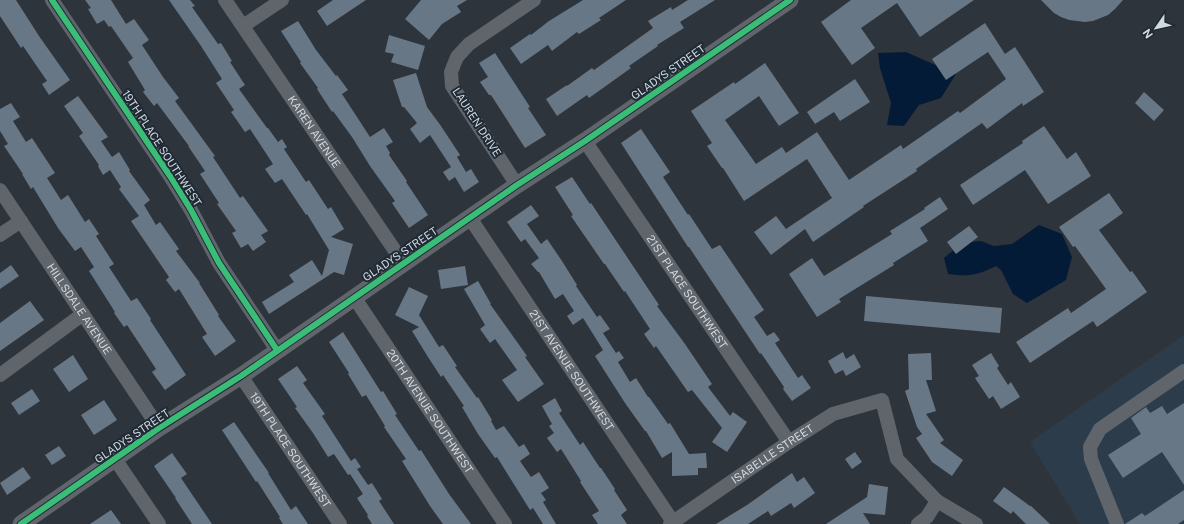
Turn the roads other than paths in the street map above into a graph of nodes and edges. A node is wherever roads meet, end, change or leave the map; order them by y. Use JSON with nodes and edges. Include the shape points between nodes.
{"nodes":[{"id":1,"x":52,"y":0,"type":"edge"},
{"id":2,"x":226,"y":0,"type":"edge"},
{"id":3,"x":282,"y":0,"type":"edge"},
{"id":4,"x":534,"y":0,"type":"edge"},
{"id":5,"x":790,"y":0,"type":"edge"},
{"id":6,"x":243,"y":26,"type":"junction"},
{"id":7,"x":585,"y":141,"type":"junction"},
{"id":8,"x":517,"y":185,"type":"junction"},
{"id":9,"x":0,"y":190,"type":"edge"},
{"id":10,"x":470,"y":218,"type":"junction"},
{"id":11,"x":21,"y":221,"type":"junction"},
{"id":12,"x":0,"y":235,"type":"edge"},
{"id":13,"x":404,"y":264,"type":"junction"},
{"id":14,"x":354,"y":298,"type":"junction"},
{"id":15,"x":83,"y":314,"type":"junction"},
{"id":16,"x":277,"y":350,"type":"junction"},
{"id":17,"x":1184,"y":371,"type":"edge"},
{"id":18,"x":0,"y":375,"type":"edge"},
{"id":19,"x":241,"y":376,"type":"junction"},
{"id":20,"x":159,"y":428,"type":"junction"},
{"id":21,"x":789,"y":442,"type":"junction"},
{"id":22,"x":115,"y":459,"type":"junction"},
{"id":23,"x":937,"y":501,"type":"junction"},
{"id":24,"x":671,"y":523,"type":"edge"},
{"id":25,"x":21,"y":524,"type":"edge"},
{"id":26,"x":159,"y":524,"type":"edge"},
{"id":27,"x":340,"y":524,"type":"edge"},
{"id":28,"x":505,"y":524,"type":"edge"},
{"id":29,"x":918,"y":524,"type":"edge"},
{"id":30,"x":976,"y":524,"type":"edge"},
{"id":31,"x":1117,"y":524,"type":"edge"}],
"edges":[{"from":1,"to":16,"type":"street","name":"19TH PLACE SOUTHWEST","via":[[170,176],[219,263]]},
{"from":2,"to":6,"type":"street","name":"KAREN AVENUE"},
{"from":3,"to":6,"type":"street"},
{"from":4,"to":8,"type":"street","name":"LAUREN DRIVE","via":[[469,44],[456,57],[451,72],[452,86]]},
{"from":5,"to":7,"type":"street","name":"GLADYS STREET"},
{"from":6,"to":13,"type":"street","name":"KAREN AVENUE"},
{"from":7,"to":8,"type":"street","name":"GLADYS STREET"},
{"from":7,"to":21,"type":"street","name":"21ST PLACE SOUTHWEST"},
{"from":8,"to":10,"type":"street","name":"GLADYS STREET"},
{"from":9,"to":11,"type":"street","name":"HILLSDALE AVENUE"},
{"from":10,"to":13,"type":"street","name":"GLADYS STREET"},
{"from":10,"to":24,"type":"street","name":"21ST AVENUE SOUTHWEST"},
{"from":11,"to":12,"type":"street"},
{"from":11,"to":15,"type":"street","name":"HILLSDALE AVENUE"},
{"from":13,"to":14,"type":"street","name":"GLADYS STREET"},
{"from":14,"to":16,"type":"street","name":"GLADYS STREET"},
{"from":14,"to":28,"type":"street","name":"20TH AVENUE SOUTHWEST"},
{"from":15,"to":18,"type":"street"},
{"from":15,"to":20,"type":"street","name":"HILLSDALE AVENUE"},
{"from":16,"to":19,"type":"street","name":"GLADYS STREET"},
{"from":17,"to":31,"type":"street","via":[[1100,429],[1090,446],[1091,459]]},
{"from":19,"to":20,"type":"street","name":"GLADYS STREET"},
{"from":19,"to":27,"type":"street","name":"19TH PLACE SOUTHWEST"},
{"from":20,"to":22,"type":"street","name":"GLADYS STREET"},
{"from":21,"to":23,"type":"street","name":"ISABELLE STREET","via":[[833,414],[882,400],[897,459]]},
{"from":21,"to":24,"type":"street","name":"ISABELLE STREET"},
{"from":22,"to":25,"type":"street","name":"GLADYS STREET"},
{"from":22,"to":26,"type":"street"},
{"from":23,"to":29,"type":"street","via":[[927,517]]},
{"from":23,"to":30,"type":"street"}]}
